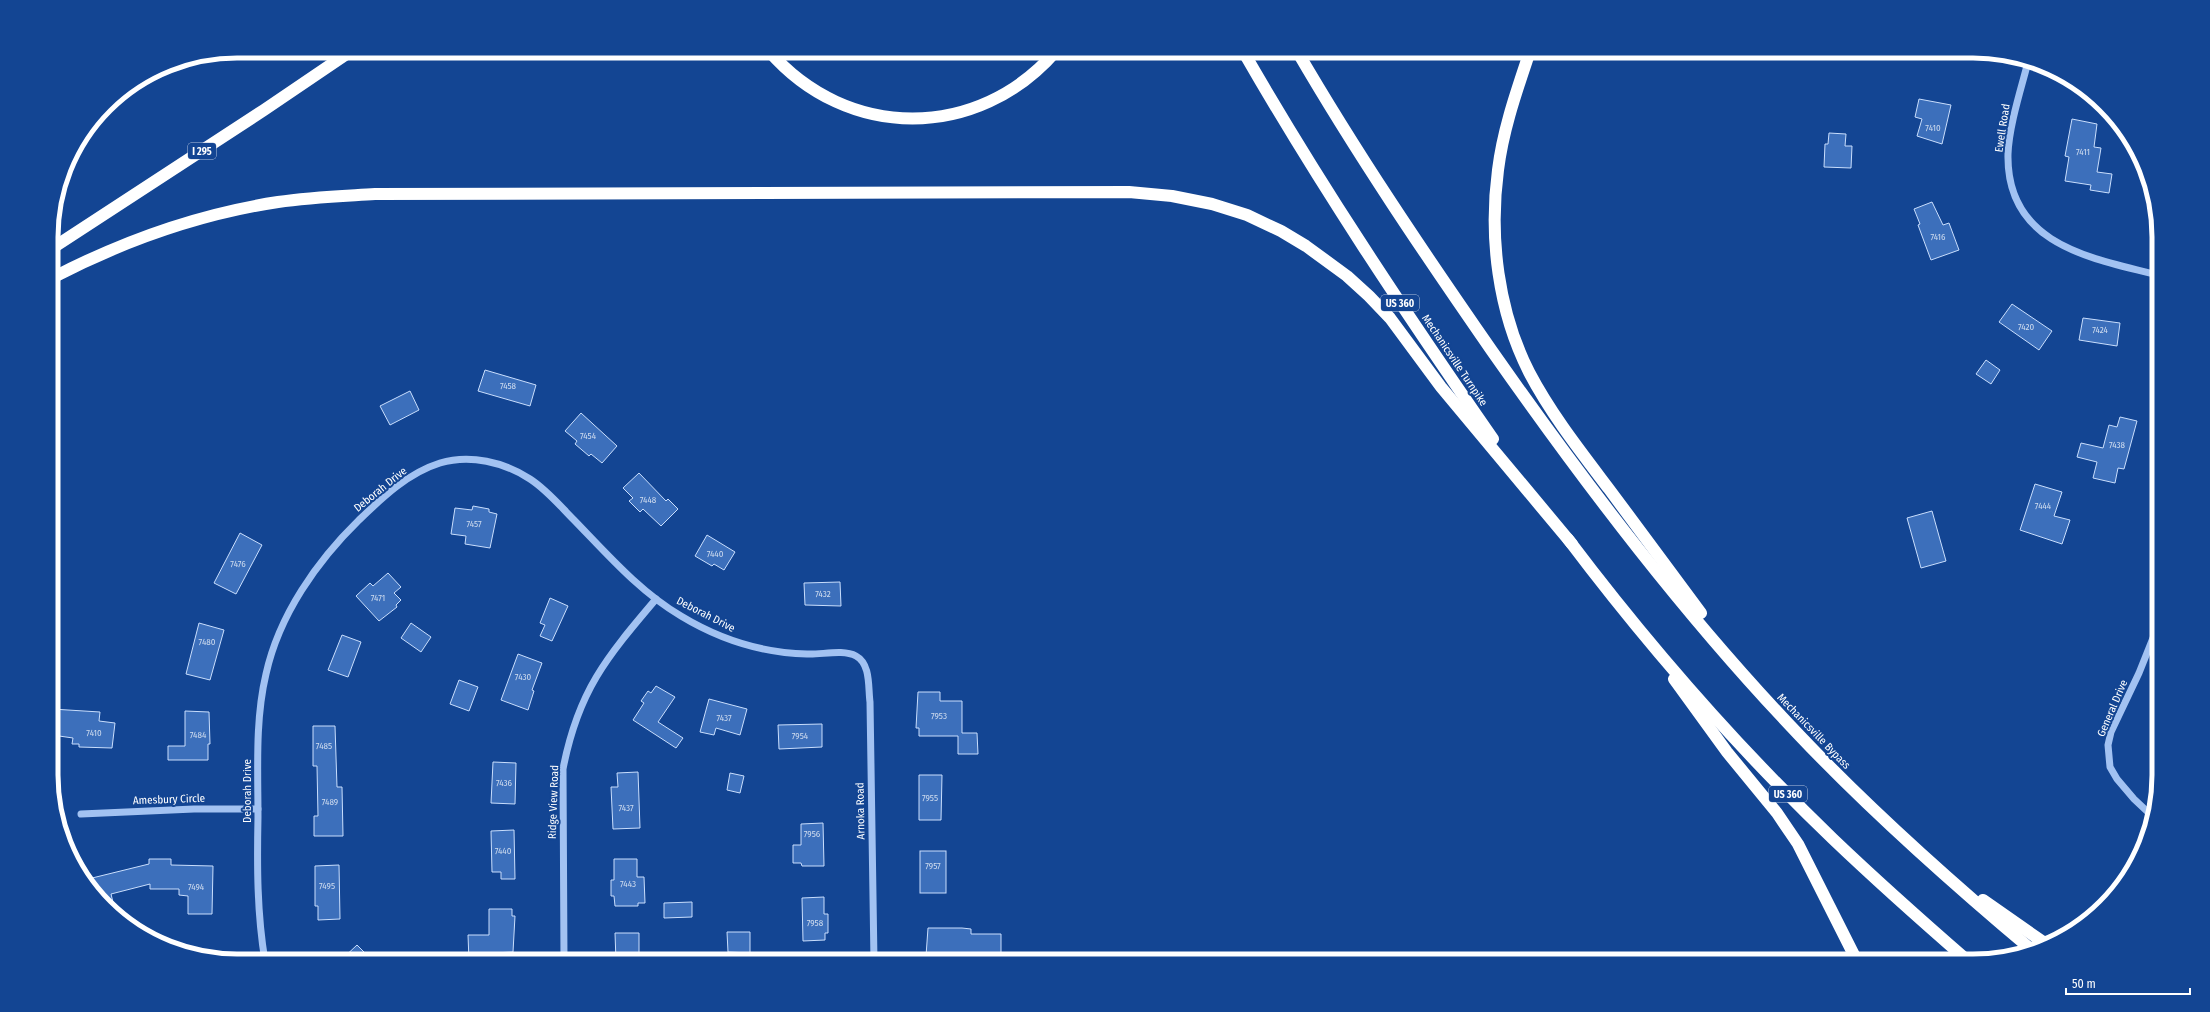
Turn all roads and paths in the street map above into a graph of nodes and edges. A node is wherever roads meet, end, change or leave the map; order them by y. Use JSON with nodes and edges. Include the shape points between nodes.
{"nodes":[{"id":1,"x":341,"y":58,"type":"edge"},
{"id":2,"x":776,"y":58,"type":"edge"},
{"id":3,"x":1049,"y":58,"type":"edge"},
{"id":4,"x":1247,"y":58,"type":"edge"},
{"id":5,"x":1301,"y":58,"type":"edge"},
{"id":6,"x":1528,"y":58,"type":"edge"},
{"id":7,"x":2027,"y":67,"type":"edge"},
{"id":8,"x":58,"y":245,"type":"edge"},
{"id":9,"x":2152,"y":274,"type":"edge"},
{"id":10,"x":58,"y":275,"type":"edge"},
{"id":11,"x":1572,"y":544,"type":"junction"},
{"id":12,"x":656,"y":599,"type":"junction"},
{"id":13,"x":1625,"y":611,"type":"junction"},
{"id":14,"x":2152,"y":640,"type":"edge"},
{"id":15,"x":863,"y":662,"type":"joint"},
{"id":16,"x":1758,"y":690,"type":"junction"},
{"id":17,"x":258,"y":809,"type":"junction"},
{"id":18,"x":2148,"y":812,"type":"edge"},
{"id":19,"x":81,"y":814,"type":"dead end"},
{"id":20,"x":1930,"y":862,"type":"junction"},
{"id":21,"x":2041,"y":940,"type":"edge"},
{"id":22,"x":2026,"y":945,"type":"edge"},
{"id":23,"x":264,"y":954,"type":"edge"},
{"id":24,"x":564,"y":954,"type":"edge"},
{"id":25,"x":874,"y":954,"type":"edge"},
{"id":26,"x":1854,"y":954,"type":"edge"},
{"id":27,"x":1960,"y":954,"type":"edge"}],
"edges":[{"from":1,"to":8,"type":"highway","number":"I 295"},
{"from":2,"to":3,"type":"highway","via":[[800,82],[824,96],[849,108],[903,119],[929,118],[975,109],[1026,81]]},
{"from":4,"to":11,"type":"highway","name":"Mechanicsville Turnpike","number":"US 360","via":[[1321,182],[1414,325],[1501,450]]},
{"from":5,"to":16,"type":"highway","name":"Mechanicsville Bypass","via":[[1399,214],[1532,407],[1681,601]]},
{"from":6,"to":16,"type":"highway","via":[[1507,125],[1498,170],[1495,219],[1502,293],[1519,350],[1555,416]]},
{"from":7,"to":9,"type":"street","name":"Ewell Road","via":[[2008,152],[2013,191],[2022,209],[2031,222],[2070,250],[2094,260]]},
{"from":10,"to":11,"type":"highway","via":[[136,240],[197,219],[265,204],[318,197],[375,194],[995,192],[1129,192],[1172,196],[1212,204],[1247,215],[1300,242],[1348,276],[1390,318],[1441,387]]},
{"from":11,"to":13,"type":"highway","name":"Mechanicsville Turnpike","number":"US 360"},
{"from":12,"to":15,"type":"street","name":"Deborah Drive","via":[[682,617],[754,647],[806,654],[848,654],[857,656]]},
{"from":12,"to":17,"type":"street","name":"Deborah Drive","via":[[542,488],[528,478],[500,465],[462,458],[420,471],[400,485],[348,531],[301,591],[288,616],[266,674],[260,712]]},
{"from":12,"to":24,"type":"street","name":"Ridge View Road","via":[[612,651],[594,679],[578,712],[569,740],[563,777]]},
{"from":13,"to":26,"type":"highway","via":[[1727,752],[1778,813],[1814,872]]},
{"from":13,"to":27,"type":"highway","number":"US 360","via":[[1778,784],[1884,887]]},
{"from":14,"to":18,"type":"street","name":"General Drive","via":[[2111,732],[2108,745],[2110,767],[2117,779]]},
{"from":15,"to":25,"type":"street","name":"Arnoka Road","via":[[870,702]]},
{"from":16,"to":20,"type":"highway","name":"Mechanicsville Bypass","via":[[1837,774]]},
{"from":17,"to":19,"type":"street","name":"Amesbury Circle"},
{"from":17,"to":23,"type":"street","name":"Deborah Drive","via":[[257,876]]},
{"from":20,"to":21,"type":"highway"},
{"from":20,"to":22,"type":"highway","name":"Mechanicsville Bypass"}]}
